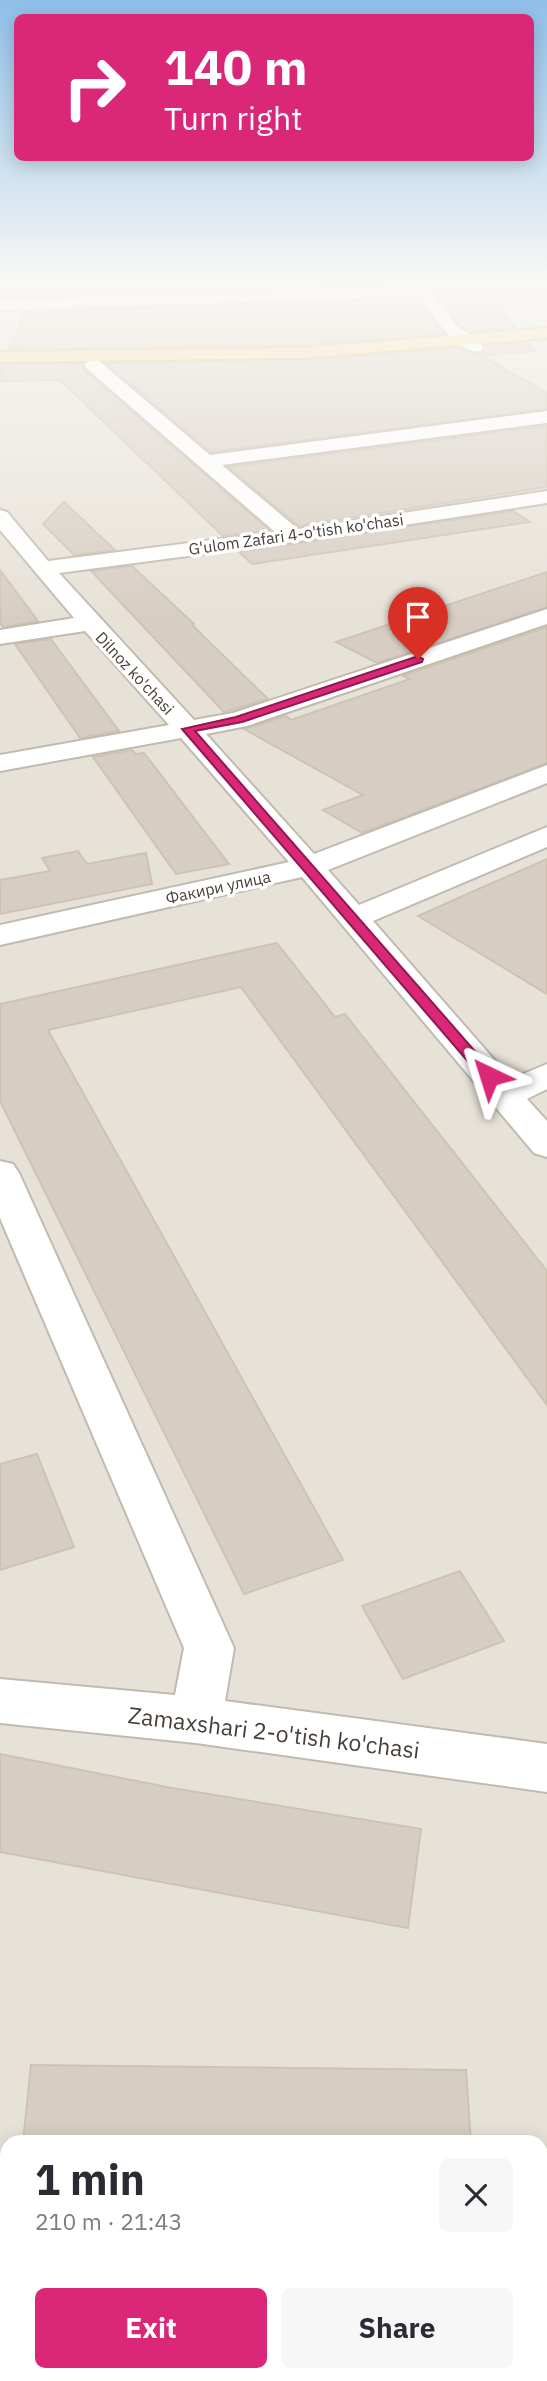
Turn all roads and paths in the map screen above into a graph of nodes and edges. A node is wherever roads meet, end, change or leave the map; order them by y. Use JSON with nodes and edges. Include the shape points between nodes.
{"nodes":[{"id":1,"x":127,"y":394,"type":"edge"},
{"id":2,"x":547,"y":417,"type":"edge"},
{"id":3,"x":206,"y":461,"type":"junction"},
{"id":4,"x":547,"y":497,"type":"edge"},
{"id":5,"x":4,"y":526,"type":"edge"},
{"id":6,"x":293,"y":536,"type":"junction"},
{"id":7,"x":45,"y":568,"type":"junction"},
{"id":8,"x":547,"y":616,"type":"edge"},
{"id":9,"x":88,"y":623,"type":"junction"},
{"id":10,"x":0,"y":637,"type":"edge"},
{"id":11,"x":187,"y":729,"type":"junction"},
{"id":12,"x":0,"y":763,"type":"edge"},
{"id":13,"x":547,"y":773,"type":"edge"},
{"id":14,"x":547,"y":836,"type":"edge"},
{"id":15,"x":308,"y":867,"type":"junction"},
{"id":16,"x":354,"y":918,"type":"junction"},
{"id":17,"x":0,"y":935,"type":"edge"},
{"id":18,"x":547,"y":1075,"type":"edge"},
{"id":19,"x":505,"y":1096,"type":"junction"},
{"id":20,"x":547,"y":1145,"type":"edge"},
{"id":21,"x":0,"y":1173,"type":"edge"},
{"id":22,"x":0,"y":1701,"type":"edge"},
{"id":23,"x":196,"y":1720,"type":"junction"},
{"id":24,"x":547,"y":1768,"type":"edge"}],
"edges":[{"from":1,"to":3,"type":"street"},
{"from":2,"to":3,"type":"street"},
{"from":3,"to":6,"type":"street"},
{"from":4,"to":6,"type":"street","name":"G'ulom Zafari 4-o'tish ko'chasi"},
{"from":5,"to":7,"type":"street","name":"Dilnoz ko'chasi"},
{"from":6,"to":7,"type":"street","name":"G'ulom Zafari 4-o'tish ko'chasi"},
{"from":7,"to":9,"type":"street","name":"Dilnoz ko'chasi"},
{"from":8,"to":11,"type":"street","via":[[238,720]]},
{"from":9,"to":10,"type":"street"},
{"from":9,"to":11,"type":"street","name":"Dilnoz ko'chasi"},
{"from":11,"to":12,"type":"street"},
{"from":11,"to":15,"type":"street","name":"Dilnoz ko'chasi"},
{"from":13,"to":15,"type":"street","name":"Факири улица"},
{"from":14,"to":16,"type":"street"},
{"from":15,"to":16,"type":"street","name":"Dilnoz ko'chasi"},
{"from":15,"to":17,"type":"street","name":"Факири улица"},
{"from":16,"to":19,"type":"street","name":"Dilnoz ko'chasi"},
{"from":18,"to":19,"type":"street"},
{"from":19,"to":20,"type":"street","name":"Dilnoz ko'chasi"},
{"from":21,"to":23,"type":"street","via":[[209,1647]]},
{"from":22,"to":23,"type":"street","name":"Zamaxshari 2-o'tish ko'chasi"},
{"from":23,"to":24,"type":"street","name":"Zamaxshari 2-o'tish ko'chasi"}]}
